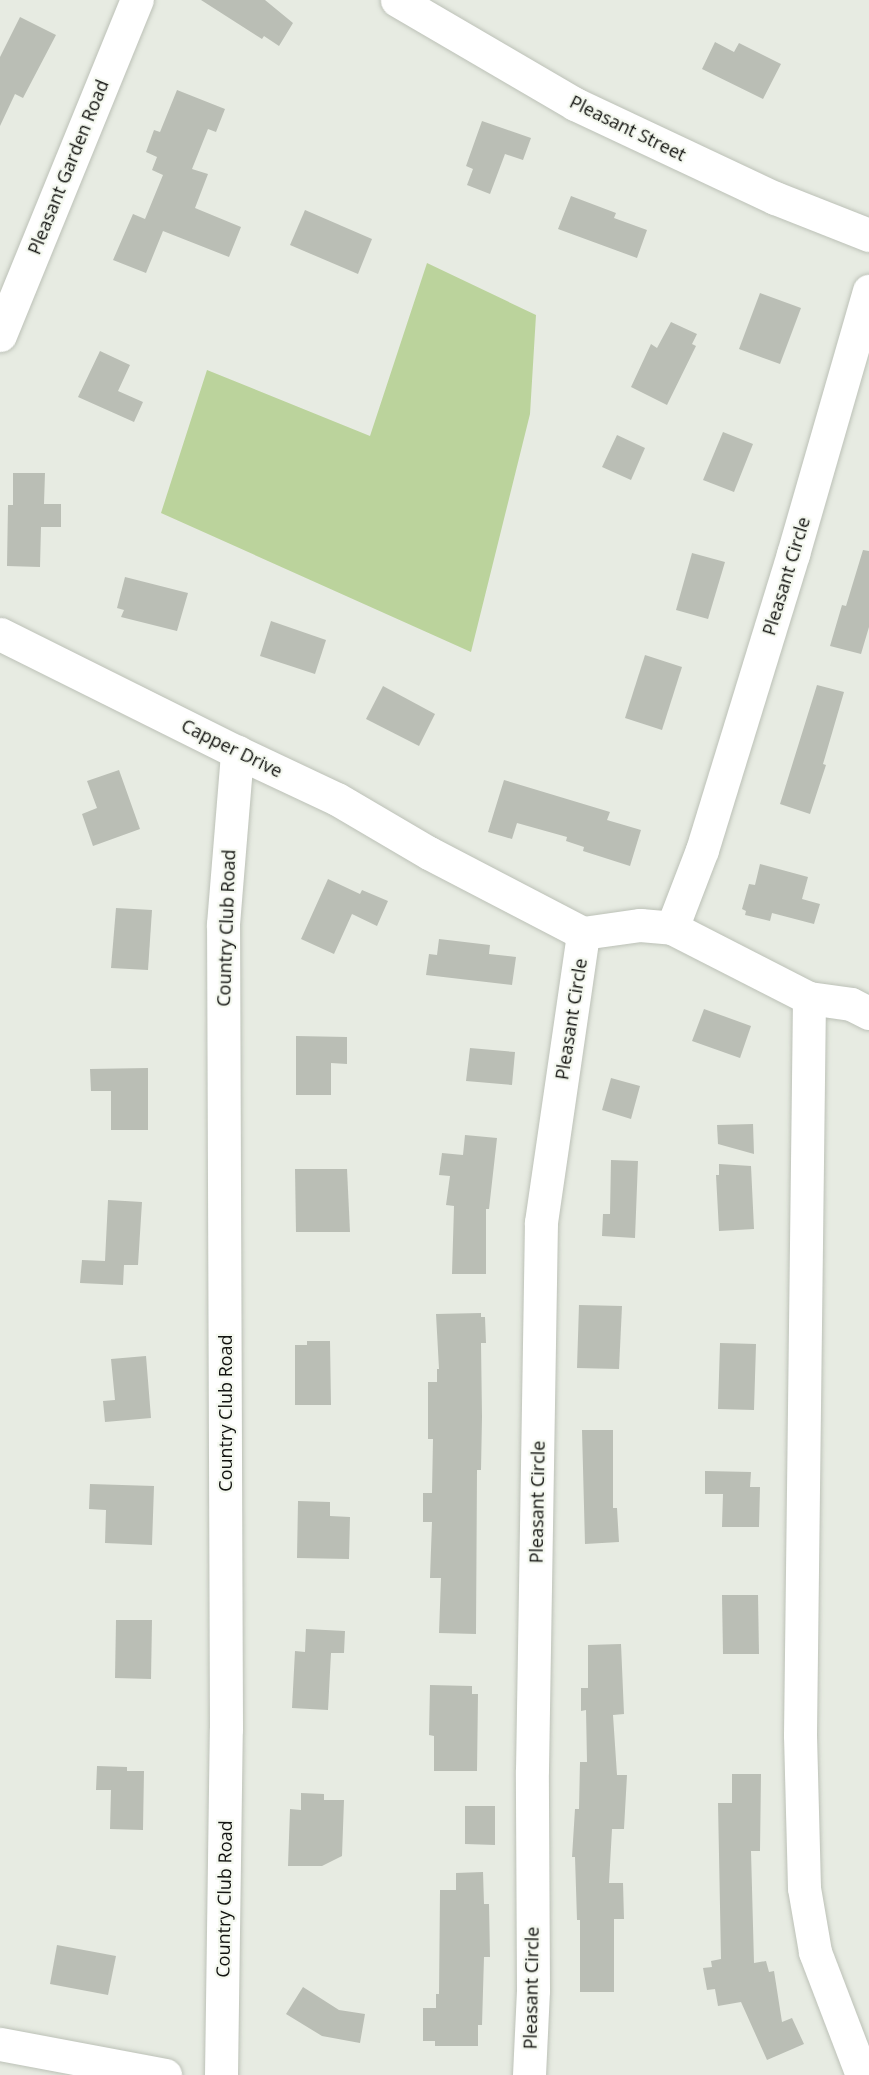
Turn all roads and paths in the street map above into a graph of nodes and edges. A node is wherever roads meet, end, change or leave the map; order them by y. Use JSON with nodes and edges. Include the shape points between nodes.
{"nodes":[{"id":1,"x":137,"y":0,"type":"edge"},
{"id":2,"x":397,"y":0,"type":"edge"},
{"id":3,"x":869,"y":236,"type":"edge"},
{"id":4,"x":869,"y":291,"type":"edge"},
{"id":5,"x":0,"y":335,"type":"edge"},
{"id":6,"x":0,"y":634,"type":"edge"},
{"id":7,"x":237,"y":752,"type":"junction"},
{"id":8,"x":460,"y":870,"type":"joint"},
{"id":9,"x":672,"y":928,"type":"junction"},
{"id":10,"x":584,"y":933,"type":"junction"},
{"id":11,"x":809,"y":998,"type":"junction"},
{"id":12,"x":869,"y":1013,"type":"edge"},
{"id":13,"x":0,"y":2044,"type":"edge"},
{"id":14,"x":165,"y":2075,"type":"edge"},
{"id":15,"x":221,"y":2075,"type":"edge"},
{"id":16,"x":529,"y":2075,"type":"edge"},
{"id":17,"x":862,"y":2075,"type":"edge"}],
"edges":[{"from":1,"to":5,"type":"street","name":"Pleasant Garden Road"},
{"from":2,"to":3,"type":"street","name":"Pleasant Street","via":[[575,104],[775,198]]},
{"from":4,"to":9,"type":"street","name":"Pleasant Circle","via":[[702,850]]},
{"from":6,"to":7,"type":"street","name":"Capper Drive"},
{"from":7,"to":8,"type":"street","name":"Capper Drive","via":[[337,799]]},
{"from":7,"to":15,"type":"street","name":"Country Club Road","via":[[223,924],[226,1729]]},
{"from":8,"to":10,"type":"street","name":"Pleasant Circle"},
{"from":9,"to":10,"type":"street","name":"Pleasant Circle","via":[[640,925]]},
{"from":9,"to":11,"type":"street","name":"Pleasant Circle"},
{"from":10,"to":16,"type":"street","name":"Pleasant Circle","via":[[542,1222]]},
{"from":11,"to":12,"type":"street","name":"Pleasant Circle","via":[[850,1004]]},
{"from":11,"to":17,"type":"street","via":[[800,1735],[804,1888],[815,1952]]},
{"from":13,"to":14,"type":"street"}]}
